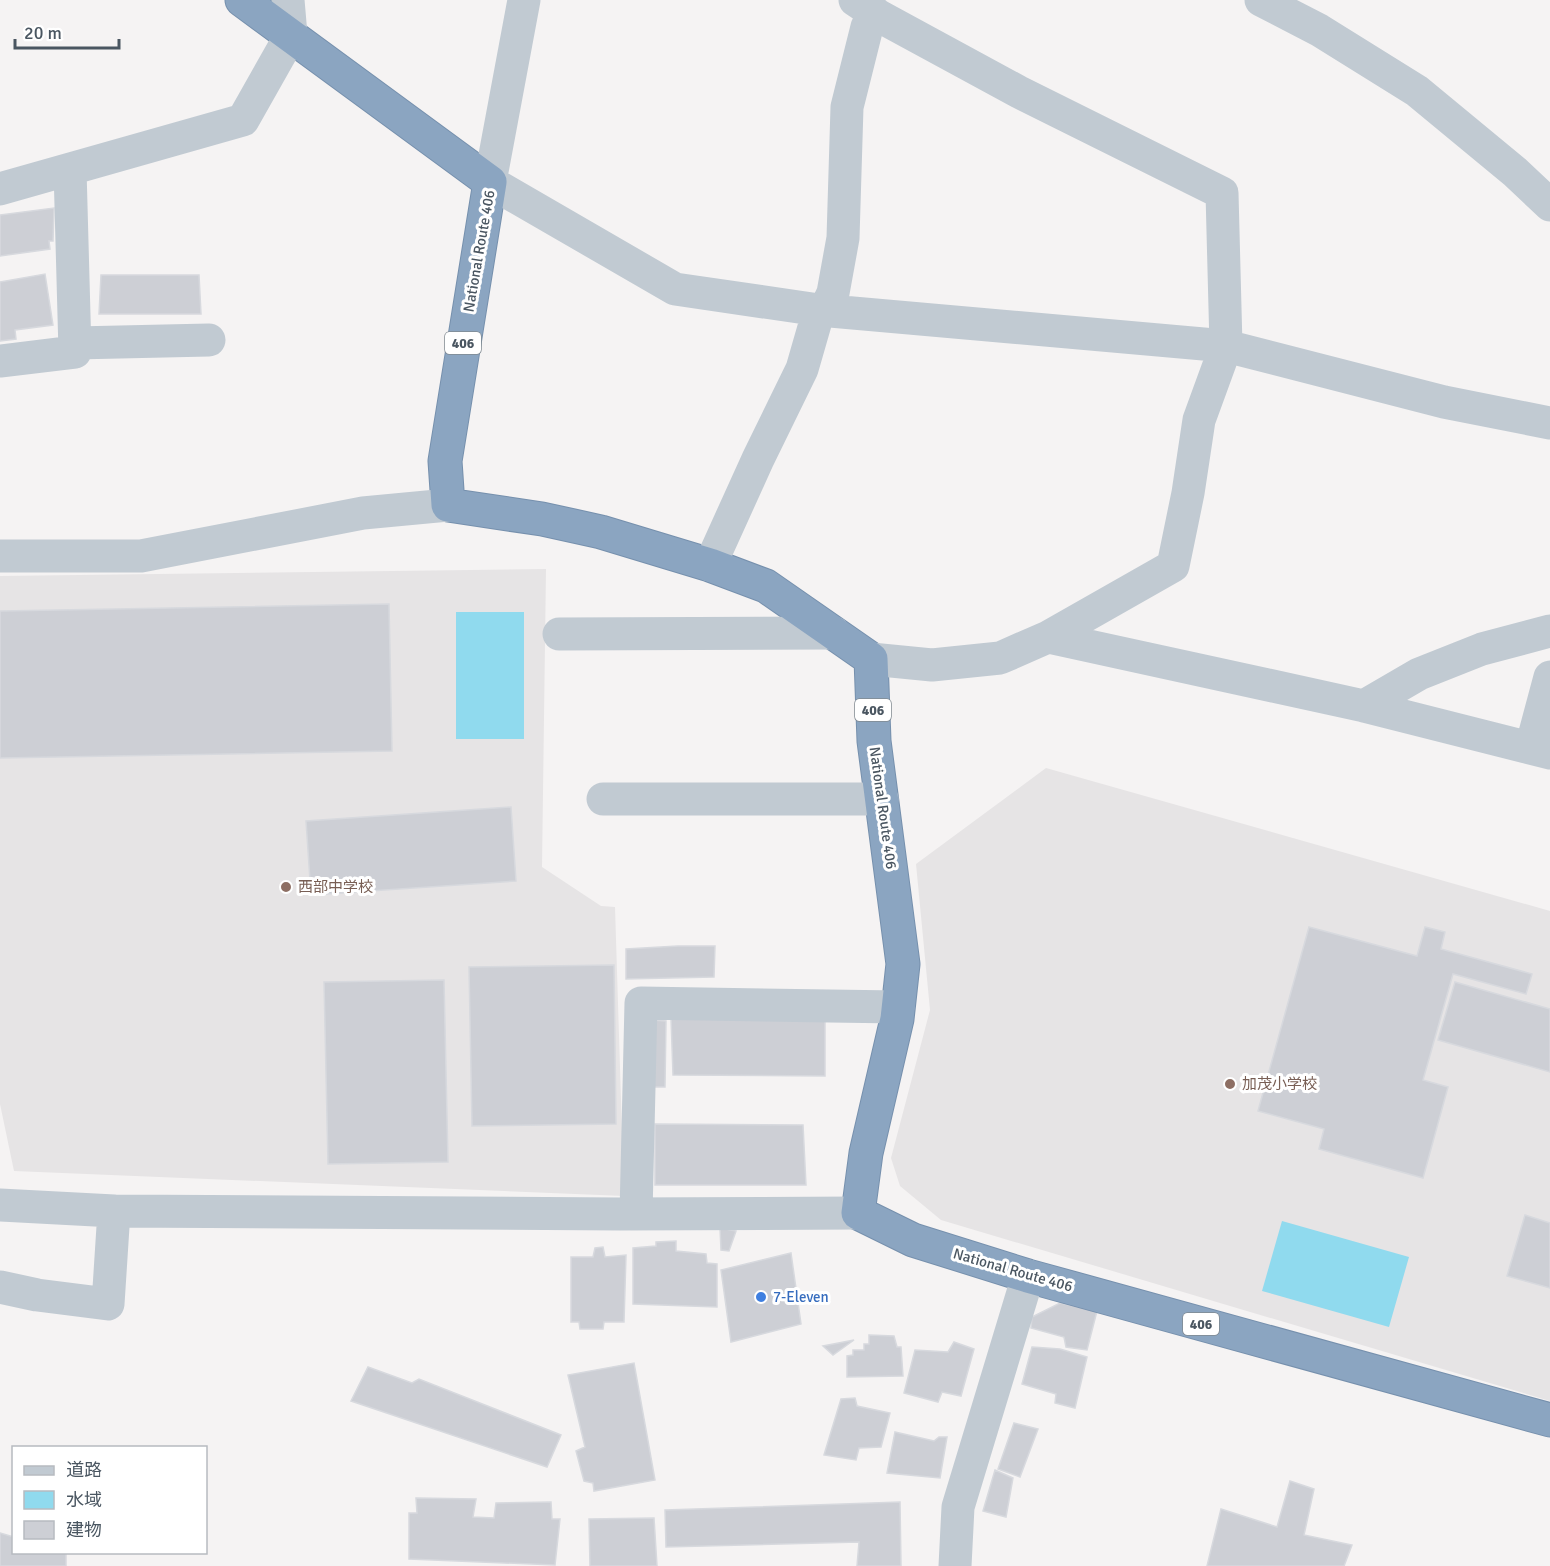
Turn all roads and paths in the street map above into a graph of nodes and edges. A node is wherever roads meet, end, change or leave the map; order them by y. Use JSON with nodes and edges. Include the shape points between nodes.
{"nodes":[{"id":1,"x":242,"y":0,"type":"edge"},
{"id":2,"x":288,"y":0,"type":"edge"},
{"id":3,"x":524,"y":0,"type":"edge"},
{"id":4,"x":1261,"y":0,"type":"edge"},
{"id":5,"x":865,"y":6,"type":"edge"},
{"id":6,"x":291,"y":35,"type":"junction"},
{"id":7,"x":70,"y":169,"type":"junction"},
{"id":8,"x":490,"y":182,"type":"junction"},
{"id":9,"x":0,"y":189,"type":"edge"},
{"id":10,"x":1550,"y":205,"type":"edge"},
{"id":11,"x":822,"y":310,"type":"junction"},
{"id":12,"x":208,"y":340,"type":"dead end"},
{"id":13,"x":75,"y":343,"type":"junction"},
{"id":14,"x":1226,"y":346,"type":"junction"},
{"id":15,"x":0,"y":361,"type":"edge"},
{"id":16,"x":1550,"y":423,"type":"edge"},
{"id":17,"x":448,"y":505,"type":"junction"},
{"id":18,"x":0,"y":556,"type":"edge"},
{"id":19,"x":710,"y":565,"type":"junction"},
{"id":20,"x":1550,"y":631,"type":"edge"},
{"id":21,"x":834,"y":633,"type":"junction"},
{"id":22,"x":559,"y":634,"type":"dead end"},
{"id":23,"x":1048,"y":637,"type":"junction"},
{"id":24,"x":871,"y":659,"type":"junction"},
{"id":25,"x":1550,"y":677,"type":"edge"},
{"id":26,"x":1364,"y":706,"type":"junction"},
{"id":27,"x":1541,"y":750,"type":"edge"},
{"id":28,"x":603,"y":799,"type":"dead end"},
{"id":29,"x":882,"y":799,"type":"junction"},
{"id":30,"x":898,"y":1007,"type":"junction"},
{"id":31,"x":0,"y":1205,"type":"edge"},
{"id":32,"x":114,"y":1211,"type":"junction"},
{"id":33,"x":858,"y":1213,"type":"junction"},
{"id":34,"x":636,"y":1214,"type":"junction"},
{"id":35,"x":1028,"y":1276,"type":"junction"},
{"id":36,"x":0,"y":1287,"type":"edge"},
{"id":37,"x":1550,"y":1420,"type":"edge"},
{"id":38,"x":955,"y":1566,"type":"edge"}],
"edges":[{"from":1,"to":6,"type":"highway","name":"National Route 406"},
{"from":2,"to":6,"type":"street"},
{"from":3,"to":8,"type":"street"},
{"from":4,"to":10,"type":"street","via":[[1318,30],[1417,92]]},
{"from":5,"to":11,"type":"street","via":[[867,27],[847,107],[843,238],[833,293]]},
{"from":5,"to":14,"type":"street","via":[[1019,92],[1222,193]]},
{"from":6,"to":7,"type":"street","via":[[243,120]]},
{"from":6,"to":8,"type":"highway","name":"National Route 406"},
{"from":7,"to":9,"type":"street"},
{"from":7,"to":13,"type":"street"},
{"from":8,"to":11,"type":"street","via":[[675,289]]},
{"from":8,"to":17,"type":"highway","name":"National Route 406","number":"406","via":[[445,461]]},
{"from":11,"to":14,"type":"street"},
{"from":11,"to":19,"type":"street","via":[[802,369]]},
{"from":12,"to":13,"type":"street"},
{"from":13,"to":15,"type":"street","via":[[75,351]]},
{"from":14,"to":16,"type":"street","via":[[1444,402]]},
{"from":14,"to":23,"type":"street","via":[[1199,420],[1173,567]]},
{"from":17,"to":18,"type":"street","via":[[363,513],[141,556]]},
{"from":17,"to":19,"type":"highway","via":[[601,532]]},
{"from":19,"to":21,"type":"highway","via":[[766,586]]},
{"from":20,"to":26,"type":"street","via":[[1482,649],[1419,674]]},
{"from":21,"to":22,"type":"street"},
{"from":21,"to":24,"type":"highway"},
{"from":23,"to":24,"type":"street","via":[[1000,658],[932,665]]},
{"from":23,"to":26,"type":"street"},
{"from":24,"to":29,"type":"highway","name":"National Route 406","number":"406","via":[[874,741]]},
{"from":25,"to":27,"type":"street"},
{"from":26,"to":27,"type":"street"},
{"from":28,"to":29,"type":"street"},
{"from":29,"to":30,"type":"highway","name":"National Route 406","number":"406","via":[[903,963]]},
{"from":30,"to":33,"type":"highway","name":"National Route 406","number":"406","via":[[866,1153]]},
{"from":30,"to":34,"type":"street","via":[[641,1003]]},
{"from":31,"to":32,"type":"street"},
{"from":32,"to":34,"type":"street"},
{"from":32,"to":36,"type":"street","via":[[108,1305]]},
{"from":33,"to":34,"type":"street"},
{"from":33,"to":35,"type":"highway","name":"National Route 406","number":"406","via":[[914,1240]]},
{"from":35,"to":37,"type":"highway","name":"National Route 406","number":"406"},
{"from":35,"to":38,"type":"street","via":[[958,1507]]}]}
